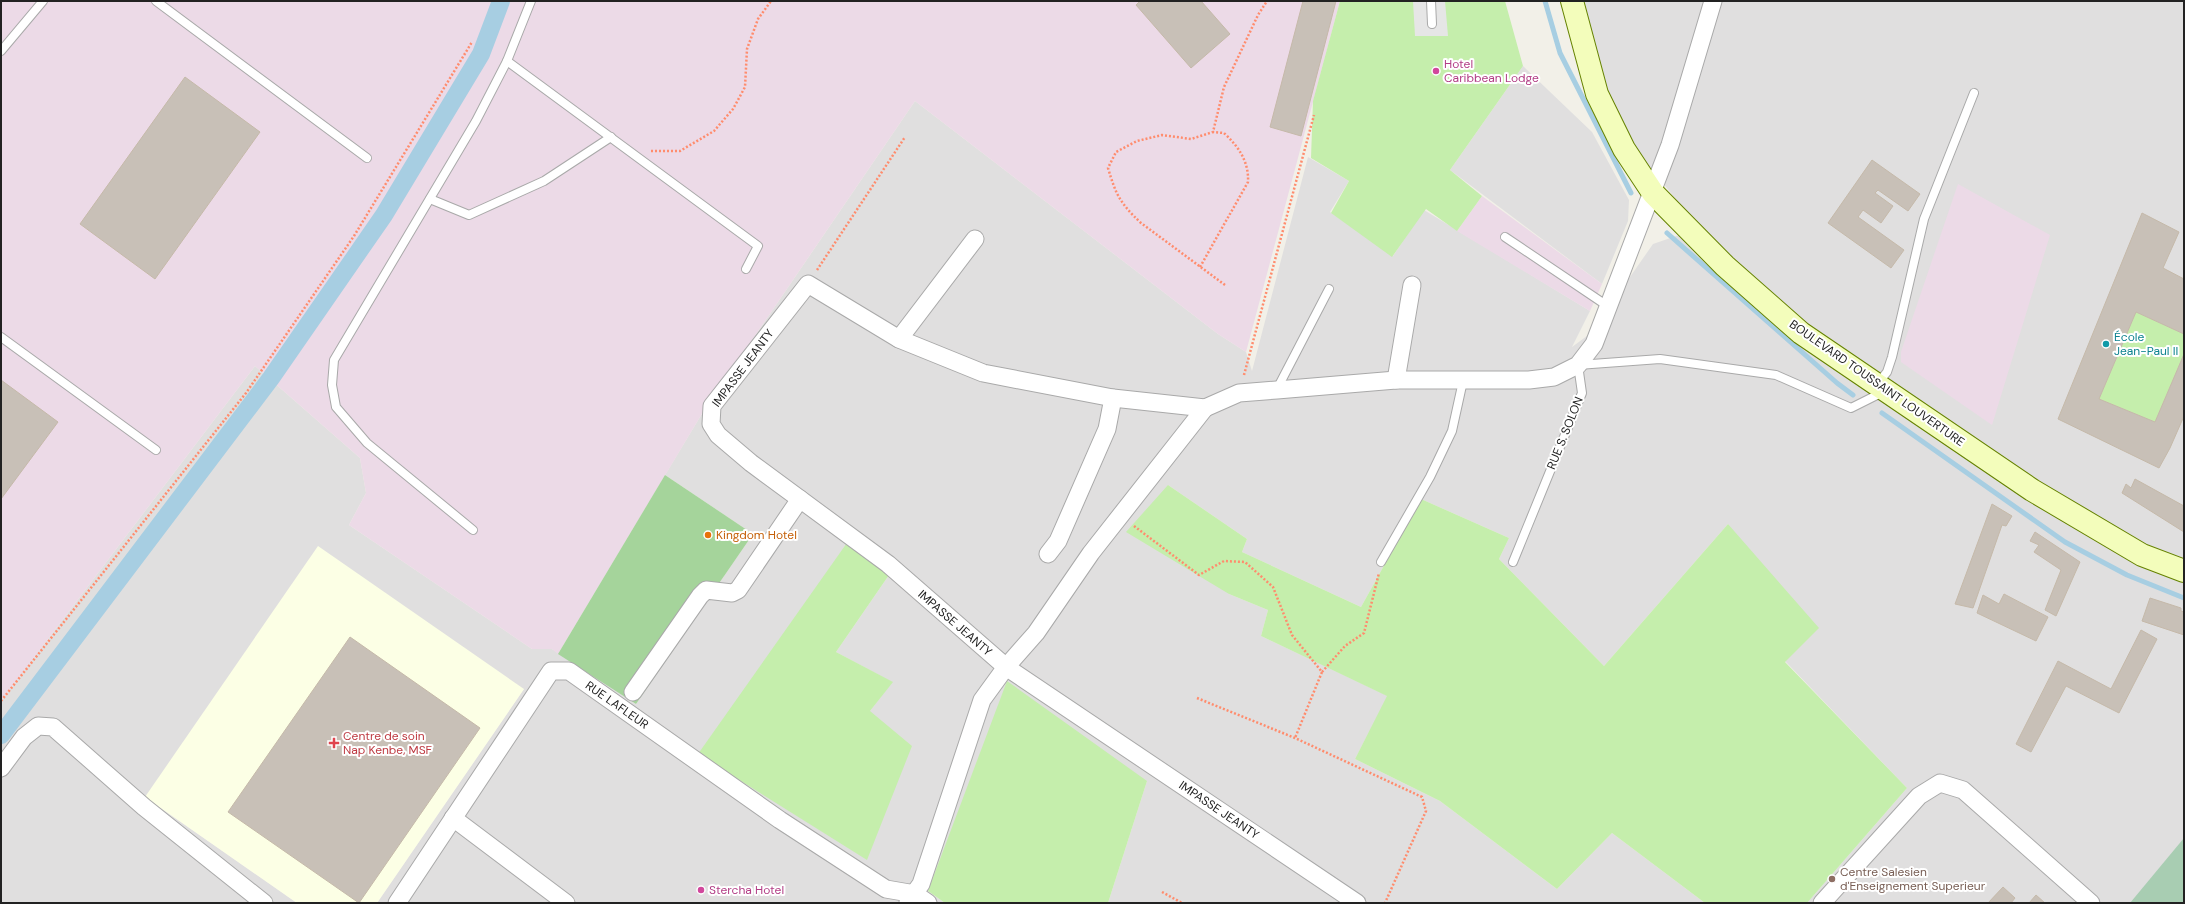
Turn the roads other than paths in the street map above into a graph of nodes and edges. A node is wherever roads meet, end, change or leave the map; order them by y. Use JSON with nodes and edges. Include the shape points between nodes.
{"nodes":[{"id":1,"x":43,"y":1,"type":"edge"},
{"id":2,"x":156,"y":1,"type":"edge"},
{"id":3,"x":531,"y":1,"type":"edge"},
{"id":4,"x":1431,"y":1,"type":"edge"},
{"id":5,"x":1572,"y":1,"type":"edge"},
{"id":6,"x":1713,"y":1,"type":"edge"},
{"id":7,"x":1432,"y":24,"type":"dead end"},
{"id":8,"x":1,"y":51,"type":"edge"},
{"id":9,"x":507,"y":61,"type":"junction"},
{"id":10,"x":1974,"y":93,"type":"dead end"},
{"id":11,"x":611,"y":137,"type":"junction"},
{"id":12,"x":367,"y":158,"type":"dead end"},
{"id":13,"x":1653,"y":193,"type":"junction"},
{"id":14,"x":430,"y":200,"type":"junction"},
{"id":15,"x":1505,"y":237,"type":"dead end"},
{"id":16,"x":975,"y":239,"type":"dead end"},
{"id":17,"x":746,"y":269,"type":"dead end"},
{"id":18,"x":1412,"y":285,"type":"dead end"},
{"id":19,"x":1329,"y":289,"type":"dead end"},
{"id":20,"x":1609,"y":307,"type":"junction"},
{"id":21,"x":1,"y":337,"type":"edge"},
{"id":22,"x":900,"y":339,"type":"junction"},
{"id":23,"x":1578,"y":365,"type":"junction"},
{"id":24,"x":1396,"y":380,"type":"junction"},
{"id":25,"x":1463,"y":381,"type":"junction"},
{"id":26,"x":1881,"y":387,"type":"junction"},
{"id":27,"x":1277,"y":390,"type":"junction"},
{"id":28,"x":1112,"y":398,"type":"junction"},
{"id":29,"x":1205,"y":408,"type":"junction"},
{"id":30,"x":156,"y":450,"type":"dead end"},
{"id":31,"x":800,"y":499,"type":"junction"},
{"id":32,"x":473,"y":530,"type":"dead end"},
{"id":33,"x":1048,"y":554,"type":"dead end"},
{"id":34,"x":1381,"y":562,"type":"road end"},
{"id":35,"x":1514,"y":562,"type":"dead end"},
{"id":36,"x":2184,"y":571,"type":"edge"},
{"id":37,"x":1006,"y":667,"type":"junction"},
{"id":38,"x":634,"y":692,"type":"dead end"},
{"id":39,"x":1,"y":768,"type":"edge"},
{"id":40,"x":452,"y":818,"type":"junction"},
{"id":41,"x":917,"y":900,"type":"edge"},
{"id":42,"x":264,"y":903,"type":"edge"},
{"id":43,"x":397,"y":903,"type":"edge"},
{"id":44,"x":566,"y":903,"type":"edge"},
{"id":45,"x":1357,"y":903,"type":"edge"},
{"id":46,"x":1822,"y":903,"type":"edge"},
{"id":47,"x":2090,"y":903,"type":"edge"}],
"edges":[{"from":1,"to":8,"type":"lane"},
{"from":2,"to":12,"type":"lane"},
{"from":3,"to":9,"type":"lane"},
{"from":4,"to":7,"type":"lane"},
{"from":5,"to":13,"type":"main road","name":"BOULEVARD TOUSSAINT LOUVERTURE","via":[[1597,94],[1624,149]]},
{"from":6,"to":13,"type":"street"},
{"from":9,"to":11,"type":"lane"},
{"from":9,"to":14,"type":"lane"},
{"from":10,"to":26,"type":"lane","via":[[1924,219],[1892,357]]},
{"from":11,"to":14,"type":"lane","via":[[544,181],[469,215]]},
{"from":11,"to":17,"type":"lane","via":[[758,246]]},
{"from":13,"to":20,"type":"street"},
{"from":13,"to":26,"type":"main road","name":"BOULEVARD TOUSSAINT LOUVERTURE","via":[[1725,266],[1801,333]]},
{"from":14,"to":32,"type":"lane","via":[[334,360],[332,385],[336,406],[367,443]]},
{"from":15,"to":20,"type":"lane"},
{"from":16,"to":22,"type":"street"},
{"from":18,"to":24,"type":"street"},
{"from":19,"to":27,"type":"lane"},
{"from":20,"to":23,"type":"street","via":[[1594,344]]},
{"from":21,"to":30,"type":"lane"},
{"from":22,"to":28,"type":"street","via":[[983,373]]},
{"from":22,"to":31,"type":"street","name":"IMPASSE JEANTY","via":[[808,284],[712,406],[711,424],[718,436]]},
{"from":23,"to":25,"type":"street","via":[[1554,377]]},
{"from":23,"to":26,"type":"lane","via":[[1660,359],[1776,375],[1851,408]]},
{"from":23,"to":35,"type":"lane","name":"RUE S. SOLON","via":[[1582,392]]},
{"from":24,"to":25,"type":"street"},
{"from":24,"to":27,"type":"street"},
{"from":25,"to":34,"type":"lane","via":[[1452,431],[1430,477]]},
{"from":26,"to":36,"type":"main road","name":"BOULEVARD TOUSSAINT LOUVERTURE","via":[[2032,490],[2142,555]]},
{"from":27,"to":29,"type":"street","via":[[1239,393]]},
{"from":28,"to":29,"type":"street"},
{"from":28,"to":33,"type":"street","via":[[1108,429],[1058,541]]},
{"from":29,"to":37,"type":"street","via":[[1091,553],[1036,633]]},
{"from":31,"to":37,"type":"street","name":"IMPASSE JEANTY","via":[[888,564]]},
{"from":31,"to":38,"type":"street","via":[[738,590],[732,593],[706,590],[700,596]]},
{"from":37,"to":41,"type":"street","via":[[982,700]]},
{"from":37,"to":45,"type":"street","name":"IMPASSE JEANTY"},
{"from":39,"to":42,"type":"street","via":[[24,737],[38,726],[52,727],[144,807]]},
{"from":40,"to":41,"type":"street","name":"RUE LAFLEUR","via":[[551,671],[569,671],[780,820],[886,889]]},
{"from":40,"to":43,"type":"street","name":"RUE LAFLEUR"},
{"from":40,"to":44,"type":"street"},
{"from":46,"to":47,"type":"street","via":[[1919,796],[1940,783],[1963,790]]}]}
